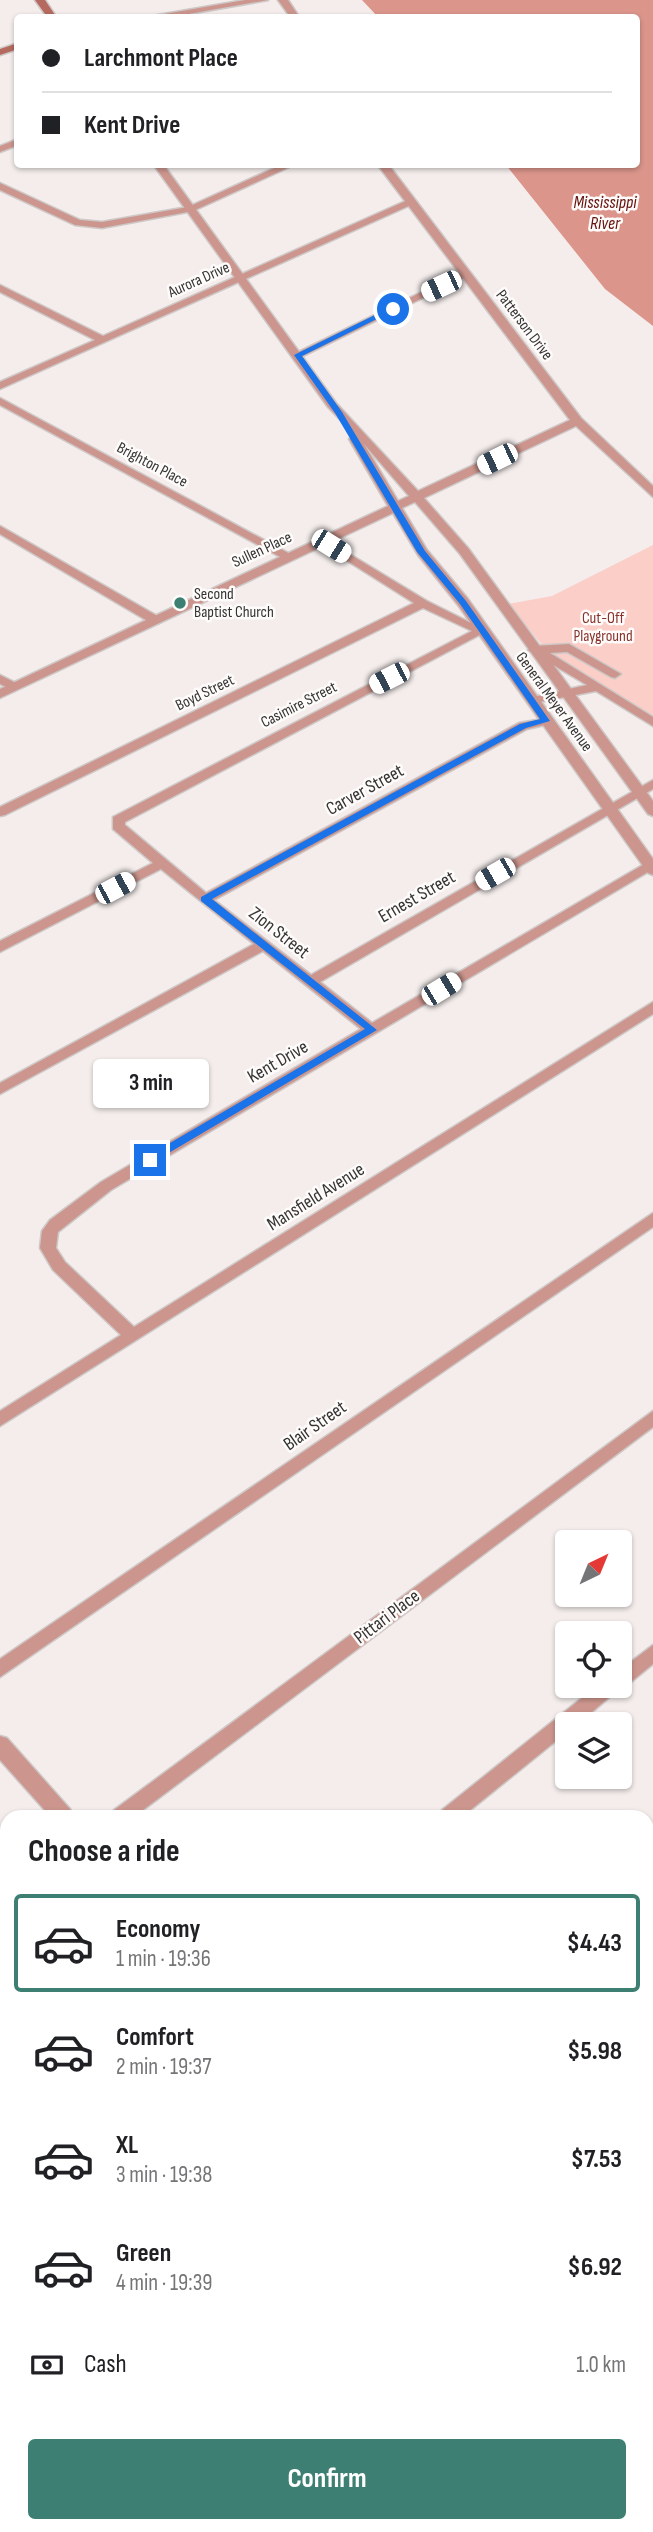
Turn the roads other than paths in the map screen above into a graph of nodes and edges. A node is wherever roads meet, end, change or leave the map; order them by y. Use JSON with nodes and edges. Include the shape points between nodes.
{"nodes":[{"id":1,"x":263,"y":0,"type":"edge"},
{"id":2,"x":171,"y":14,"type":"edge"},
{"id":3,"x":161,"y":168,"type":"edge"},
{"id":4,"x":283,"y":168,"type":"edge"},
{"id":5,"x":385,"y":168,"type":"edge"},
{"id":6,"x":0,"y":186,"type":"edge"},
{"id":7,"x":410,"y":202,"type":"junction"},
{"id":8,"x":190,"y":209,"type":"junction"},
{"id":9,"x":465,"y":274,"type":"junction"},
{"id":10,"x":242,"y":278,"type":"junction"},
{"id":11,"x":0,"y":288,"type":"edge"},
{"id":12,"x":103,"y":340,"type":"junction"},
{"id":13,"x":297,"y":355,"type":"junction"},
{"id":14,"x":0,"y":387,"type":"edge"},
{"id":15,"x":0,"y":401,"type":"edge"},
{"id":16,"x":338,"y":412,"type":"junction"},
{"id":17,"x":577,"y":421,"type":"junction"},
{"id":18,"x":653,"y":493,"type":"edge"},
{"id":19,"x":415,"y":498,"type":"junction"},
{"id":20,"x":393,"y":508,"type":"junction"},
{"id":21,"x":0,"y":529,"type":"edge"},
{"id":22,"x":323,"y":541,"type":"junction"},
{"id":23,"x":288,"y":557,"type":"junction"},
{"id":24,"x":496,"y":598,"type":"junction"},
{"id":25,"x":423,"y":603,"type":"junction"},
{"id":26,"x":463,"y":603,"type":"junction"},
{"id":27,"x":155,"y":620,"type":"junction"},
{"id":28,"x":481,"y":631,"type":"junction"},
{"id":29,"x":534,"y":650,"type":"junction"},
{"id":30,"x":615,"y":674,"type":"dead end"},
{"id":31,"x":0,"y":678,"type":"edge"},
{"id":32,"x":14,"y":687,"type":"junction"},
{"id":33,"x":597,"y":687,"type":"junction"},
{"id":34,"x":0,"y":694,"type":"edge"},
{"id":35,"x":568,"y":694,"type":"junction"},
{"id":36,"x":533,"y":701,"type":"junction"},
{"id":37,"x":545,"y":721,"type":"junction"},
{"id":38,"x":653,"y":722,"type":"edge"},
{"id":39,"x":653,"y":784,"type":"edge"},
{"id":40,"x":639,"y":792,"type":"junction"},
{"id":41,"x":610,"y":808,"type":"junction"},
{"id":42,"x":132,"y":810,"type":"joint"},
{"id":43,"x":653,"y":811,"type":"edge"},
{"id":44,"x":0,"y":812,"type":"edge"},
{"id":45,"x":161,"y":864,"type":"junction"},
{"id":46,"x":652,"y":866,"type":"edge"},
{"id":47,"x":205,"y":899,"type":"junction"},
{"id":48,"x":263,"y":945,"type":"junction"},
{"id":49,"x":0,"y":947,"type":"edge"},
{"id":50,"x":310,"y":982,"type":"junction"},
{"id":51,"x":653,"y":1007,"type":"edge"},
{"id":52,"x":372,"y":1030,"type":"junction"},
{"id":53,"x":0,"y":1089,"type":"edge"},
{"id":54,"x":653,"y":1219,"type":"edge"},
{"id":55,"x":133,"y":1336,"type":"junction"},
{"id":56,"x":0,"y":1419,"type":"edge"},
{"id":57,"x":653,"y":1419,"type":"edge"},
{"id":58,"x":653,"y":1653,"type":"edge"},
{"id":59,"x":0,"y":1669,"type":"edge"},
{"id":60,"x":632,"y":1670,"type":"edge"},
{"id":61,"x":596,"y":1698,"type":"edge"},
{"id":62,"x":0,"y":1745,"type":"edge"},
{"id":63,"x":58,"y":1810,"type":"edge"},
{"id":64,"x":129,"y":1810,"type":"edge"},
{"id":65,"x":456,"y":1810,"type":"edge"}],
"edges":[{"from":1,"to":2,"type":"street"},
{"from":3,"to":8,"type":"street","name":"General Meyer Avenue"},
{"from":4,"to":8,"type":"street"},
{"from":5,"to":7,"type":"street","name":"Patterson Drive"},
{"from":6,"to":8,"type":"street","via":[[89,226]]},
{"from":7,"to":9,"type":"street","name":"Patterson Drive"},
{"from":7,"to":10,"type":"street","name":"Aurora Drive"},
{"from":8,"to":10,"type":"street","name":"General Meyer Avenue"},
{"from":9,"to":13,"type":"street"},
{"from":9,"to":17,"type":"street","name":"Patterson Drive"},
{"from":10,"to":12,"type":"street","name":"Aurora Drive"},
{"from":10,"to":13,"type":"street","name":"General Meyer Avenue"},
{"from":11,"to":12,"type":"street"},
{"from":12,"to":14,"type":"street","name":"Aurora Drive"},
{"from":13,"to":16,"type":"street","name":"General Meyer Avenue"},
{"from":15,"to":23,"type":"street","name":"Brighton Place"},
{"from":16,"to":19,"type":"street","name":"General Meyer Avenue","via":[[368,440]]},
{"from":16,"to":20,"type":"street","name":"General Meyer Avenue"},
{"from":17,"to":18,"type":"street","name":"Patterson Drive"},
{"from":17,"to":19,"type":"street","name":"Sullen Place"},
{"from":19,"to":20,"type":"street","name":"Sullen Place"},
{"from":19,"to":24,"type":"street","name":"General Meyer Avenue","via":[[464,551]]},
{"from":20,"to":22,"type":"street","name":"Sullen Place"},
{"from":20,"to":26,"type":"street","name":"General Meyer Avenue"},
{"from":21,"to":27,"type":"street"},
{"from":22,"to":23,"type":"street","name":"Sullen Place"},
{"from":22,"to":25,"type":"street"},
{"from":23,"to":27,"type":"street","name":"Sullen Place"},
{"from":24,"to":26,"type":"street"},
{"from":24,"to":29,"type":"street","name":"General Meyer Avenue"},
{"from":25,"to":28,"type":"street"},
{"from":25,"to":44,"type":"street","name":"Boyd Street"},
{"from":26,"to":28,"type":"street","name":"General Meyer Avenue"},
{"from":27,"to":32,"type":"street","name":"Sullen Place"},
{"from":28,"to":36,"type":"street","name":"General Meyer Avenue"},
{"from":28,"to":42,"type":"street","name":"Casimire Street"},
{"from":29,"to":30,"type":"street","via":[[569,648]]},
{"from":29,"to":33,"type":"street"},
{"from":29,"to":35,"type":"street","name":"General Meyer Avenue"},
{"from":31,"to":32,"type":"street"},
{"from":32,"to":34,"type":"street","name":"Sullen Place"},
{"from":33,"to":35,"type":"street"},
{"from":33,"to":38,"type":"street"},
{"from":35,"to":36,"type":"street"},
{"from":35,"to":40,"type":"street","name":"General Meyer Avenue"},
{"from":36,"to":37,"type":"street","name":"General Meyer Avenue"},
{"from":37,"to":41,"type":"street","name":"General Meyer Avenue"},
{"from":37,"to":47,"type":"street","name":"Carver Street","via":[[523,726]]},
{"from":39,"to":40,"type":"street","name":"Ernest Street"},
{"from":40,"to":41,"type":"street","name":"Ernest Street"},
{"from":40,"to":43,"type":"street","name":"General Meyer Avenue"},
{"from":41,"to":46,"type":"street","name":"General Meyer Avenue"},
{"from":41,"to":50,"type":"street","name":"Ernest Street"},
{"from":42,"to":45,"type":"street","name":"Zion Street","via":[[118,820],[118,827]]},
{"from":45,"to":47,"type":"street","name":"Zion Street"},
{"from":45,"to":49,"type":"street"},
{"from":46,"to":52,"type":"street","name":"Kent Drive"},
{"from":47,"to":48,"type":"street","name":"Zion Street"},
{"from":48,"to":50,"type":"street","name":"Zion Street"},
{"from":48,"to":53,"type":"street"},
{"from":50,"to":52,"type":"street","name":"Zion Street"},
{"from":51,"to":55,"type":"street","name":"Mansfield Avenue"},
{"from":52,"to":55,"type":"street","name":"Kent Drive","via":[[106,1186],[50,1231],[48,1248],[59,1266]]},
{"from":54,"to":59,"type":"street","name":"Blair Street"},
{"from":55,"to":56,"type":"street","name":"Mansfield Avenue"},
{"from":57,"to":64,"type":"street","name":"Pittari Place"},
{"from":58,"to":60,"type":"street"},
{"from":61,"to":65,"type":"street"},
{"from":62,"to":63,"type":"street"}]}
